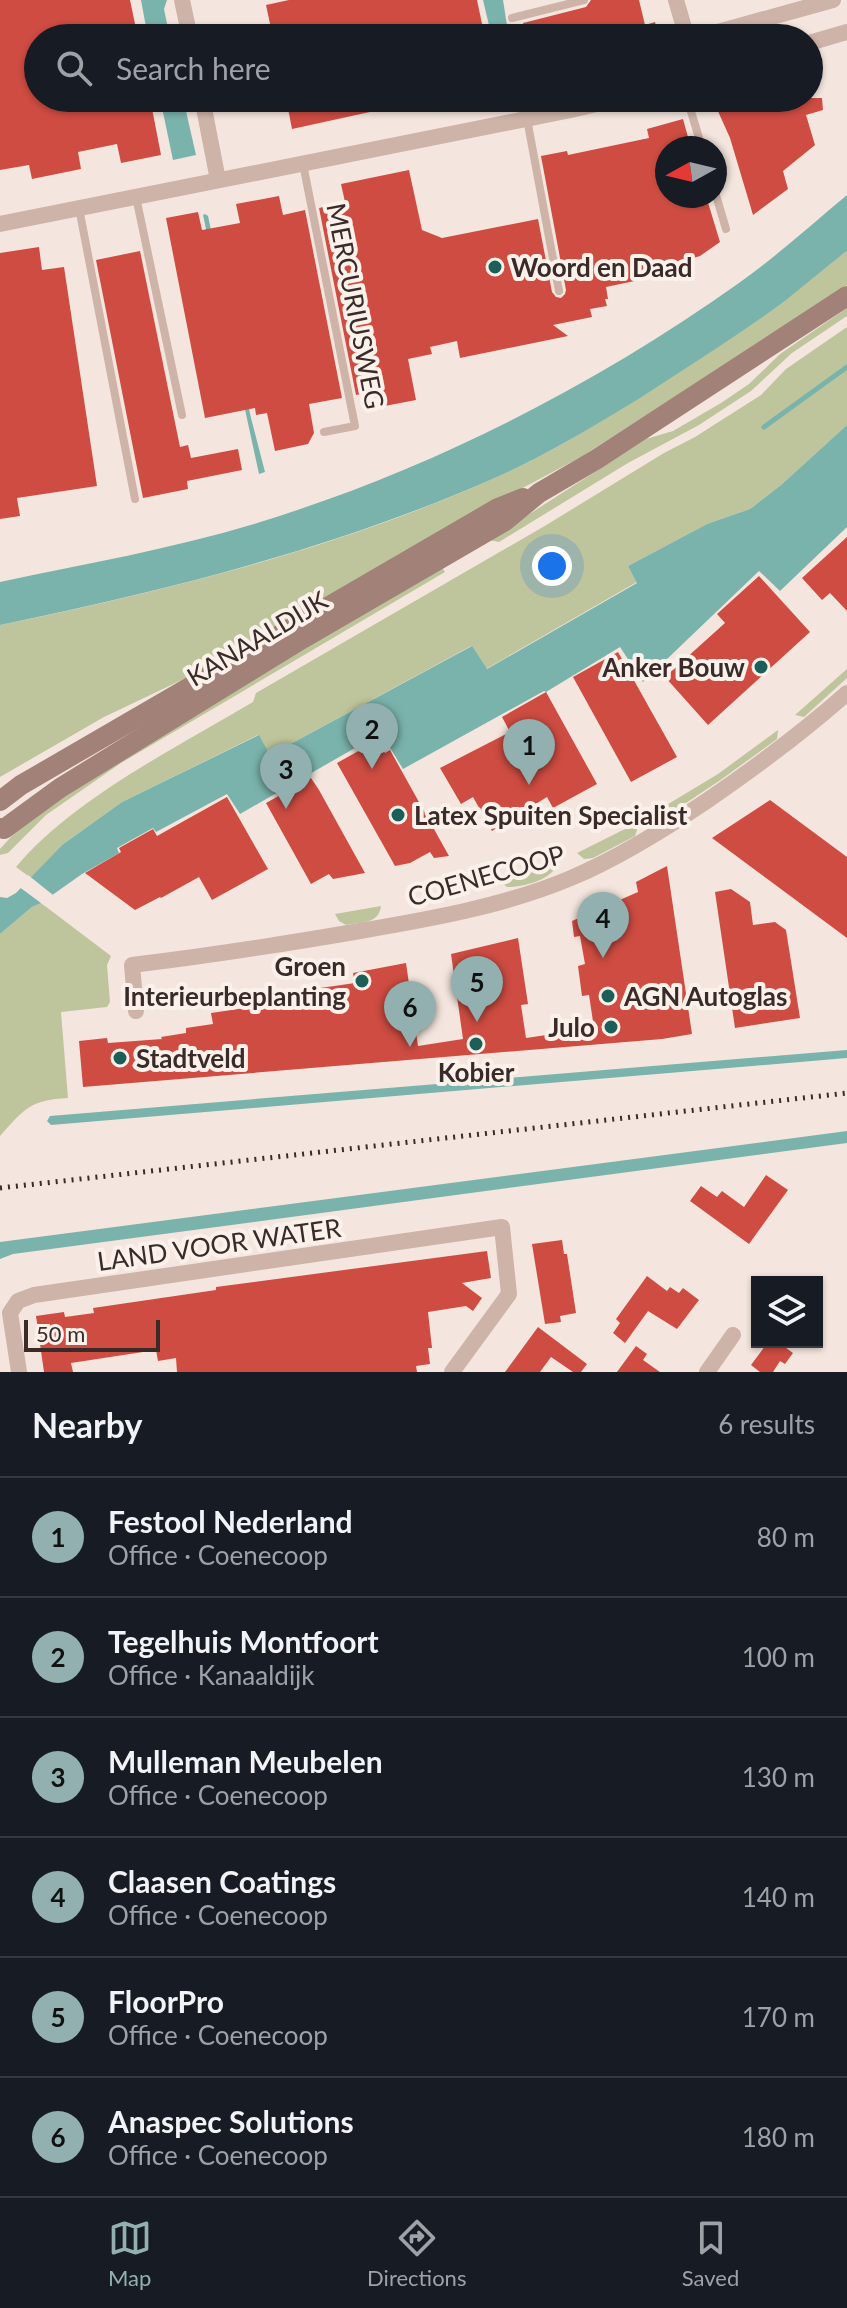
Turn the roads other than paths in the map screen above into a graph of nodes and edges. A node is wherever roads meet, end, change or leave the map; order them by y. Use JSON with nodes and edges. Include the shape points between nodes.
{"nodes":[{"id":1,"x":182,"y":0,"type":"edge"},
{"id":2,"x":584,"y":0,"type":"edge"},
{"id":3,"x":676,"y":0,"type":"edge"},
{"id":4,"x":833,"y":0,"type":"edge"},
{"id":5,"x":512,"y":18,"type":"dead end"},
{"id":6,"x":187,"y":24,"type":"edge"},
{"id":7,"x":683,"y":24,"type":"edge"},
{"id":8,"x":746,"y":24,"type":"edge"},
{"id":9,"x":847,"y":32,"type":"edge"},
{"id":10,"x":823,"y":39,"type":"edge"},
{"id":11,"x":205,"y":112,"type":"edge"},
{"id":12,"x":559,"y":112,"type":"edge"},
{"id":13,"x":691,"y":112,"type":"edge"},
{"id":14,"x":527,"y":119,"type":"junction"},
{"id":15,"x":698,"y":136,"type":"edge"},
{"id":16,"x":303,"y":164,"type":"junction"},
{"id":17,"x":218,"y":180,"type":"junction"},
{"id":18,"x":136,"y":197,"type":"junction"},
{"id":19,"x":79,"y":208,"type":"junction"},
{"id":20,"x":720,"y":208,"type":"edge"},
{"id":21,"x":0,"y":224,"type":"edge"},
{"id":22,"x":726,"y":229,"type":"dead end"},
{"id":23,"x":559,"y":291,"type":"dead end"},
{"id":24,"x":847,"y":296,"type":"edge"},
{"id":25,"x":182,"y":415,"type":"dead end"},
{"id":26,"x":324,"y":432,"type":"dead end"},
{"id":27,"x":539,"y":493,"type":"junction"},
{"id":28,"x":135,"y":499,"type":"dead end"},
{"id":29,"x":847,"y":693,"type":"edge"},
{"id":30,"x":0,"y":801,"type":"edge"},
{"id":31,"x":1,"y":825,"type":"edge"},
{"id":32,"x":136,"y":1011,"type":"dead end"},
{"id":33,"x":733,"y":1335,"type":"dead end"},
{"id":34,"x":19,"y":1372,"type":"edge"},
{"id":35,"x":452,"y":1372,"type":"edge"},
{"id":36,"x":707,"y":1372,"type":"edge"}],
"edges":[{"from":1,"to":6,"type":"street"},
{"from":2,"to":5,"type":"lane"},
{"from":3,"to":7,"type":"street"},
{"from":4,"to":8,"type":"street"},
{"from":9,"to":10,"type":"street"},
{"from":11,"to":17,"type":"street"},
{"from":12,"to":14,"type":"street"},
{"from":13,"to":15,"type":"lane"},
{"from":14,"to":16,"type":"street"},
{"from":14,"to":23,"type":"lane"},
{"from":16,"to":17,"type":"street"},
{"from":16,"to":26,"type":"lane","name":"MERCURIUSWEG","via":[[355,426]]},
{"from":17,"to":18,"type":"street"},
{"from":18,"to":19,"type":"street"},
{"from":18,"to":25,"type":"lane"},
{"from":19,"to":21,"type":"street"},
{"from":19,"to":28,"type":"lane"},
{"from":20,"to":22,"type":"lane"},
{"from":24,"to":27,"type":"main road","name":"KANAALDIJK"},
{"from":27,"to":30,"type":"main road","name":"KANAALDIJK","via":[[498,508]]},
{"from":27,"to":31,"type":"main road","name":"KANAALDIJK","via":[[505,521]]},
{"from":29,"to":32,"type":"street","name":"COENECOOP","via":[[787,744],[676,821],[573,878],[408,923],[132,965]]},
{"from":33,"to":36,"type":"street"},
{"from":34,"to":35,"type":"street","name":"LAND VOOR WATER","via":[[10,1313],[18,1301],[34,1295],[502,1227],[509,1294]]}]}
